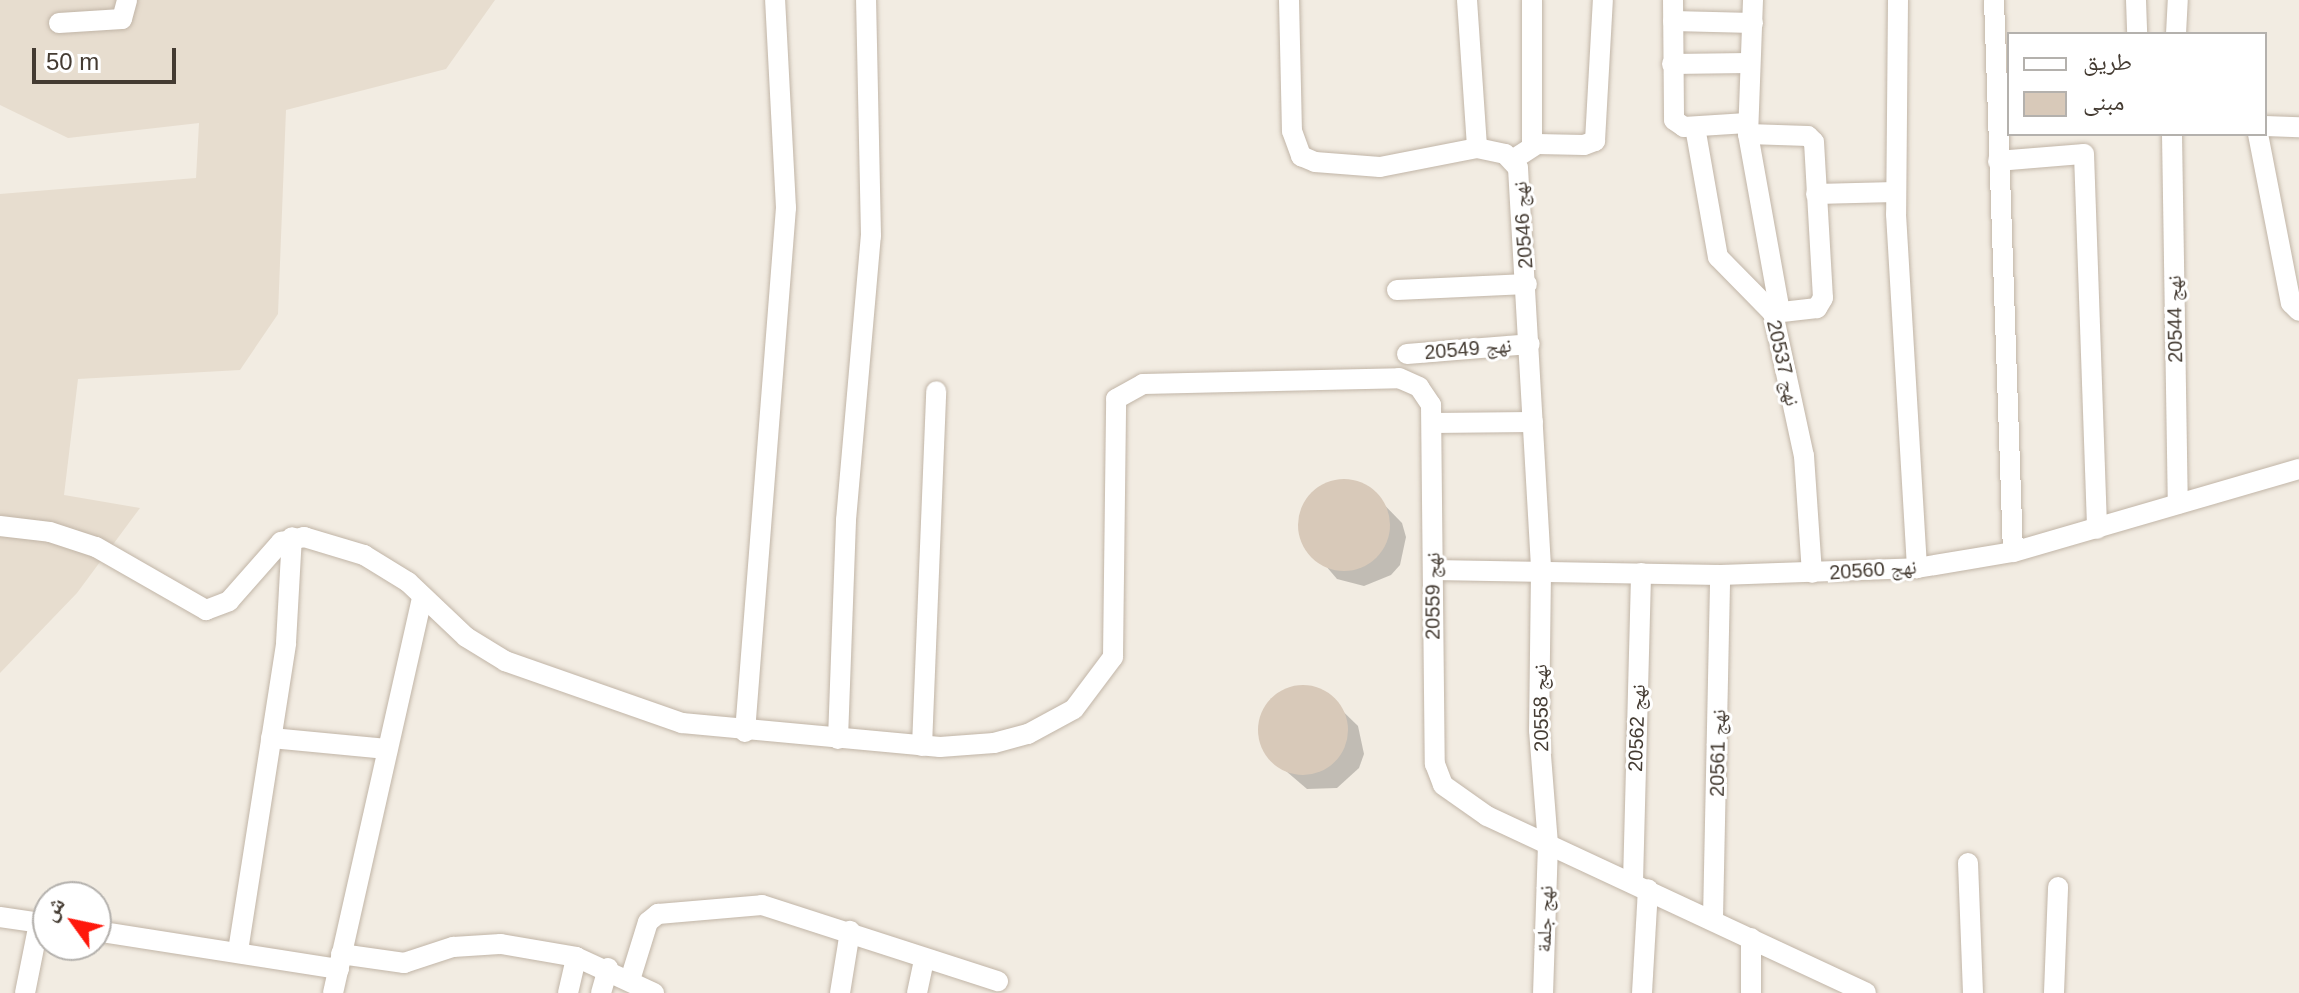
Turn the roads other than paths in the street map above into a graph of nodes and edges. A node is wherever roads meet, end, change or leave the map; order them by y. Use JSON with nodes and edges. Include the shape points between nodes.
{"nodes":[{"id":1,"x":127,"y":0,"type":"edge"},
{"id":2,"x":775,"y":0,"type":"edge"},
{"id":3,"x":866,"y":0,"type":"edge"},
{"id":4,"x":1289,"y":0,"type":"edge"},
{"id":5,"x":1467,"y":0,"type":"edge"},
{"id":6,"x":1532,"y":0,"type":"edge"},
{"id":7,"x":1603,"y":0,"type":"edge"},
{"id":8,"x":1673,"y":0,"type":"edge"},
{"id":9,"x":1753,"y":0,"type":"edge"},
{"id":10,"x":1898,"y":0,"type":"edge"},
{"id":11,"x":1994,"y":0,"type":"edge"},
{"id":12,"x":2136,"y":0,"type":"edge"},
{"id":13,"x":2178,"y":0,"type":"edge"},
{"id":14,"x":1673,"y":21,"type":"junction"},
{"id":15,"x":59,"y":23,"type":"dead end"},
{"id":16,"x":1753,"y":23,"type":"junction"},
{"id":17,"x":2137,"y":32,"type":"edge"},
{"id":18,"x":2176,"y":32,"type":"edge"},
{"id":19,"x":2002,"y":56,"type":"edge"},
{"id":20,"x":1749,"y":63,"type":"junction"},
{"id":21,"x":1672,"y":64,"type":"junction"},
{"id":22,"x":2267,"y":126,"type":"edge"},
{"id":23,"x":1695,"y":127,"type":"junction"},
{"id":24,"x":2299,"y":127,"type":"edge"},
{"id":25,"x":1747,"y":128,"type":"junction"},
{"id":26,"x":2172,"y":136,"type":"edge"},
{"id":27,"x":2258,"y":136,"type":"edge"},
{"id":28,"x":2084,"y":144,"type":"edge"},
{"id":29,"x":1532,"y":146,"type":"junction"},
{"id":30,"x":1477,"y":148,"type":"junction"},
{"id":31,"x":1514,"y":159,"type":"junction"},
{"id":32,"x":1998,"y":161,"type":"junction"},
{"id":33,"x":1895,"y":192,"type":"junction"},
{"id":34,"x":1816,"y":194,"type":"junction"},
{"id":35,"x":1527,"y":284,"type":"junction"},
{"id":36,"x":1397,"y":290,"type":"dead end"},
{"id":37,"x":2299,"y":311,"type":"edge"},
{"id":38,"x":1777,"y":312,"type":"junction"},
{"id":39,"x":1530,"y":344,"type":"junction"},
{"id":40,"x":1407,"y":354,"type":"dead end"},
{"id":41,"x":936,"y":391,"type":"dead end"},
{"id":42,"x":1432,"y":414,"type":"junction"},
{"id":43,"x":1533,"y":422,"type":"junction"},
{"id":44,"x":2299,"y":469,"type":"edge"},
{"id":45,"x":2178,"y":504,"type":"junction"},
{"id":46,"x":0,"y":526,"type":"edge"},
{"id":47,"x":2097,"y":529,"type":"junction"},
{"id":48,"x":292,"y":537,"type":"junction"},
{"id":49,"x":2013,"y":552,"type":"junction"},
{"id":50,"x":1917,"y":568,"type":"junction"},
{"id":51,"x":1433,"y":570,"type":"junction"},
{"id":52,"x":1541,"y":571,"type":"junction"},
{"id":53,"x":1641,"y":573,"type":"junction"},
{"id":54,"x":1812,"y":573,"type":"junction"},
{"id":55,"x":1720,"y":581,"type":"junction"},
{"id":56,"x":422,"y":597,"type":"junction"},
{"id":57,"x":745,"y":732,"type":"junction"},
{"id":58,"x":271,"y":738,"type":"junction"},
{"id":59,"x":838,"y":739,"type":"junction"},
{"id":60,"x":922,"y":746,"type":"junction"},
{"id":61,"x":387,"y":749,"type":"junction"},
{"id":62,"x":1548,"y":844,"type":"junction"},
{"id":63,"x":1968,"y":863,"type":"dead end"},
{"id":64,"x":1640,"y":885,"type":"junction"},
{"id":65,"x":2058,"y":887,"type":"dead end"},
{"id":66,"x":0,"y":917,"type":"edge"},
{"id":67,"x":1713,"y":918,"type":"junction"},
{"id":68,"x":32,"y":921,"type":"edge"},
{"id":69,"x":850,"y":931,"type":"junction"},
{"id":70,"x":112,"y":933,"type":"edge"},
{"id":71,"x":1751,"y":938,"type":"junction"},
{"id":72,"x":238,"y":951,"type":"junction"},
{"id":73,"x":576,"y":957,"type":"junction"},
{"id":74,"x":924,"y":960,"type":"junction"},
{"id":75,"x":33,"y":961,"type":"edge"},
{"id":76,"x":340,"y":961,"type":"junction"},
{"id":77,"x":608,"y":968,"type":"junction"},
{"id":78,"x":998,"y":981,"type":"dead end"},
{"id":79,"x":644,"y":989,"type":"edge"},
{"id":80,"x":25,"y":993,"type":"edge"},
{"id":81,"x":333,"y":993,"type":"edge"},
{"id":82,"x":568,"y":993,"type":"edge"},
{"id":83,"x":601,"y":993,"type":"edge"},
{"id":84,"x":840,"y":993,"type":"edge"},
{"id":85,"x":917,"y":993,"type":"edge"},
{"id":86,"x":1543,"y":993,"type":"edge"},
{"id":87,"x":1642,"y":993,"type":"edge"},
{"id":88,"x":1751,"y":993,"type":"edge"},
{"id":89,"x":1866,"y":993,"type":"edge"},
{"id":90,"x":1973,"y":993,"type":"edge"},
{"id":91,"x":2054,"y":993,"type":"edge"}],
"edges":[{"from":1,"to":15,"type":"street","via":[[125,14],[117,21]]},
{"from":2,"to":57,"type":"street","via":[[786,208]]},
{"from":3,"to":59,"type":"street","via":[[871,236],[846,520]]},
{"from":4,"to":30,"type":"street","name":"نهج 20546","via":[[1292,131],[1301,156],[1315,162],[1380,167]]},
{"from":5,"to":30,"type":"street"},
{"from":6,"to":29,"type":"street"},
{"from":7,"to":29,"type":"street","via":[[1595,141]]},
{"from":8,"to":14,"type":"street"},
{"from":9,"to":16,"type":"street"},
{"from":10,"to":33,"type":"street"},
{"from":11,"to":19,"type":"street"},
{"from":12,"to":17,"type":"street"},
{"from":13,"to":18,"type":"street"},
{"from":14,"to":16,"type":"street"},
{"from":14,"to":21,"type":"street"},
{"from":16,"to":20,"type":"street"},
{"from":19,"to":32,"type":"street"},
{"from":20,"to":21,"type":"street"},
{"from":20,"to":25,"type":"street"},
{"from":21,"to":23,"type":"street","via":[[1671,115],[1680,125]]},
{"from":22,"to":24,"type":"street"},
{"from":23,"to":25,"type":"street"},
{"from":23,"to":38,"type":"street","name":"نهج 20537","via":[[1718,257]]},
{"from":25,"to":34,"type":"street","via":[[1810,138]]},
{"from":25,"to":38,"type":"street"},
{"from":26,"to":45,"type":"street","name":"نهج 20544"},
{"from":27,"to":37,"type":"street","via":[[2291,303]]},
{"from":28,"to":32,"type":"street"},
{"from":28,"to":47,"type":"street"},
{"from":29,"to":31,"type":"street"},
{"from":30,"to":31,"type":"street","name":"نهج 20546"},
{"from":31,"to":35,"type":"street","name":"نهج 20546"},
{"from":32,"to":49,"type":"street"},
{"from":33,"to":34,"type":"street"},
{"from":33,"to":50,"type":"street"},
{"from":34,"to":38,"type":"street","via":[[1821,302],[1817,308]]},
{"from":35,"to":36,"type":"street"},
{"from":35,"to":39,"type":"street","name":"نهج 20546"},
{"from":38,"to":54,"type":"street","name":"نهج 20537","via":[[1804,456]]},
{"from":39,"to":40,"type":"street","name":"نهج 20549"},
{"from":39,"to":43,"type":"street","name":"نهج 20546"},
{"from":41,"to":60,"type":"street"},
{"from":42,"to":43,"type":"street"},
{"from":42,"to":51,"type":"street","name":"نهج 20559"},
{"from":42,"to":60,"type":"street","via":[[1419,387],[1399,378],[1128,388],[1116,399],[1114,415],[1113,657],[1074,709],[1028,734],[994,743]]},
{"from":43,"to":52,"type":"street","name":"نهج 20546"},
{"from":44,"to":45,"type":"street","name":"نهج 20560"},
{"from":45,"to":47,"type":"street","name":"نهج 20560"},
{"from":46,"to":48,"type":"street","via":[[50,532],[96,547],[206,610],[229,601],[281,542]]},
{"from":47,"to":49,"type":"street","name":"نهج 20560"},
{"from":48,"to":56,"type":"street","via":[[364,555]]},
{"from":48,"to":58,"type":"street","via":[[286,643]]},
{"from":49,"to":50,"type":"street","name":"نهج 20560"},
{"from":50,"to":54,"type":"street","name":"نهج 20560"},
{"from":51,"to":52,"type":"street","name":"نهج 20560"},
{"from":51,"to":62,"type":"street","name":"نهج 20559","via":[[1435,764],[1443,785],[1487,816]]},
{"from":52,"to":53,"type":"street","name":"نهج 20560"},
{"from":52,"to":62,"type":"street","name":"نهج 20558","via":[[1539,730]]},
{"from":53,"to":55,"type":"street","name":"نهج 20560"},
{"from":53,"to":64,"type":"street","name":"نهج 20562"},
{"from":54,"to":55,"type":"street","name":"نهج 20560"},
{"from":55,"to":67,"type":"street","name":"نهج 20561"},
{"from":56,"to":57,"type":"street","via":[[466,637],[505,661],[682,723]]},
{"from":56,"to":61,"type":"street"},
{"from":57,"to":59,"type":"street"},
{"from":58,"to":61,"type":"street"},
{"from":58,"to":72,"type":"street"},
{"from":59,"to":60,"type":"street"},
{"from":61,"to":76,"type":"street"},
{"from":62,"to":64,"type":"street"},
{"from":62,"to":86,"type":"street","name":"نهج جلمة"},
{"from":63,"to":90,"type":"street"},
{"from":64,"to":67,"type":"street"},
{"from":64,"to":87,"type":"street","name":"نهج 20562"},
{"from":65,"to":91,"type":"street"},
{"from":66,"to":68,"type":"street"},
{"from":67,"to":71,"type":"street"},
{"from":69,"to":74,"type":"street"},
{"from":69,"to":79,"type":"street","via":[[769,905],[664,911],[648,922]]},
{"from":69,"to":84,"type":"street"},
{"from":70,"to":72,"type":"street"},
{"from":71,"to":88,"type":"street"},
{"from":71,"to":89,"type":"street"},
{"from":72,"to":76,"type":"street"},
{"from":73,"to":76,"type":"street","via":[[501,944],[453,947],[404,963]]},
{"from":73,"to":77,"type":"street"},
{"from":73,"to":82,"type":"street"},
{"from":74,"to":78,"type":"street"},
{"from":74,"to":85,"type":"street"},
{"from":75,"to":80,"type":"street"},
{"from":76,"to":81,"type":"street"},
{"from":77,"to":79,"type":"street"},
{"from":77,"to":83,"type":"street"}]}
